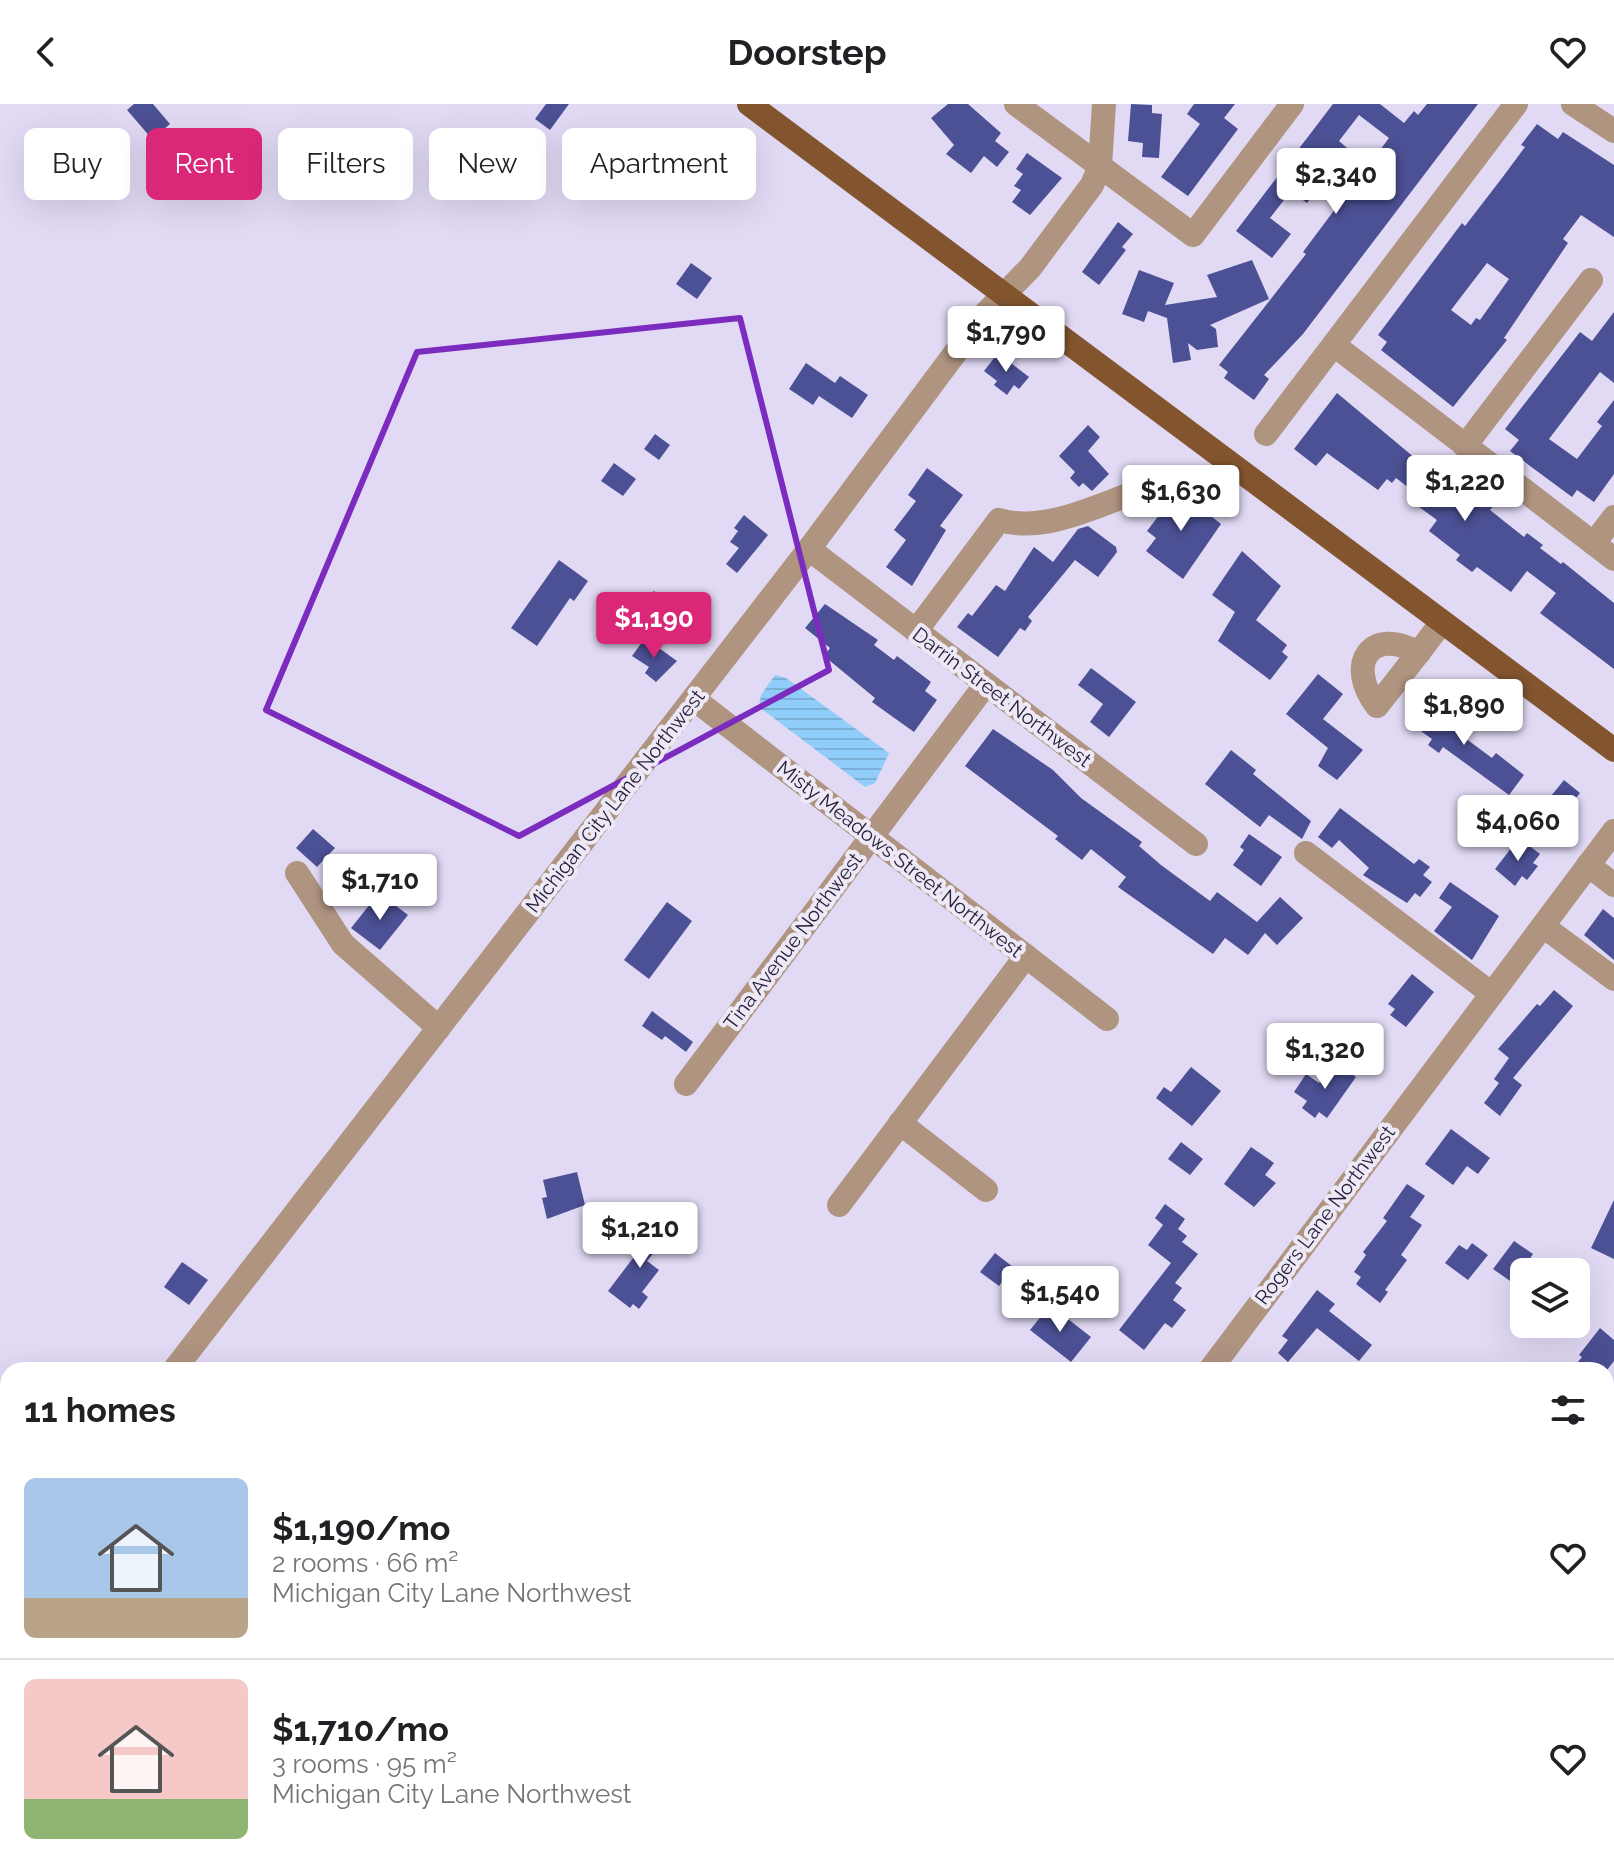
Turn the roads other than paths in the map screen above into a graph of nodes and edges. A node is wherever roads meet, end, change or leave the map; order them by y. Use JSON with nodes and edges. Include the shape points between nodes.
{"nodes":[{"id":1,"x":749,"y":104,"type":"edge"},
{"id":2,"x":1016,"y":104,"type":"edge"},
{"id":3,"x":1104,"y":104,"type":"edge"},
{"id":4,"x":1292,"y":104,"type":"edge"},
{"id":5,"x":1516,"y":104,"type":"edge"},
{"id":6,"x":1573,"y":104,"type":"edge"},
{"id":7,"x":1614,"y":131,"type":"edge"},
{"id":8,"x":1100,"y":166,"type":"junction"},
{"id":9,"x":1591,"y":280,"type":"dead end"},
{"id":10,"x":1005,"y":294,"type":"junction"},
{"id":11,"x":1334,"y":345,"type":"junction"},
{"id":12,"x":1266,"y":434,"type":"dead end"},
{"id":13,"x":1465,"y":446,"type":"junction"},
{"id":14,"x":1147,"y":488,"type":"dead end"},
{"id":15,"x":1614,"y":517,"type":"edge"},
{"id":16,"x":1594,"y":543,"type":"junction"},
{"id":17,"x":809,"y":549,"type":"junction"},
{"id":18,"x":1614,"y":559,"type":"edge"},
{"id":19,"x":1442,"y":622,"type":"junction"},
{"id":20,"x":916,"y":631,"type":"junction"},
{"id":21,"x":1419,"y":653,"type":"dead end"},
{"id":22,"x":986,"y":684,"type":"junction"},
{"id":23,"x":694,"y":699,"type":"junction"},
{"id":24,"x":1614,"y":750,"type":"edge"},
{"id":25,"x":1614,"y":831,"type":"edge"},
{"id":26,"x":872,"y":836,"type":"junction"},
{"id":27,"x":1196,"y":844,"type":"dead end"},
{"id":28,"x":1306,"y":853,"type":"dead end"},
{"id":29,"x":1588,"y":865,"type":"junction"},
{"id":30,"x":297,"y":873,"type":"dead end"},
{"id":31,"x":1614,"y":885,"type":"edge"},
{"id":32,"x":1543,"y":926,"type":"junction"},
{"id":33,"x":1026,"y":956,"type":"junction"},
{"id":34,"x":1614,"y":979,"type":"edge"},
{"id":35,"x":1492,"y":994,"type":"junction"},
{"id":36,"x":1107,"y":1019,"type":"dead end"},
{"id":37,"x":439,"y":1028,"type":"junction"},
{"id":38,"x":686,"y":1084,"type":"dead end"},
{"id":39,"x":900,"y":1123,"type":"junction"},
{"id":40,"x":986,"y":1190,"type":"dead end"},
{"id":41,"x":839,"y":1205,"type":"dead end"},
{"id":42,"x":180,"y":1362,"type":"edge"},
{"id":43,"x":1216,"y":1362,"type":"edge"}],
"edges":[{"from":1,"to":10,"type":"main road"},
{"from":2,"to":8,"type":"street"},
{"from":3,"to":8,"type":"street","name":"Michigan City Lane Northwest"},
{"from":4,"to":8,"type":"street","via":[[1193,235]]},
{"from":5,"to":11,"type":"street"},
{"from":6,"to":7,"type":"street"},
{"from":8,"to":10,"type":"street","name":"Michigan City Lane Northwest","via":[[1092,185]]},
{"from":9,"to":13,"type":"street"},
{"from":10,"to":17,"type":"street","name":"Michigan City Lane Northwest","via":[[982,317]]},
{"from":10,"to":19,"type":"main road"},
{"from":11,"to":12,"type":"street"},
{"from":11,"to":13,"type":"street"},
{"from":13,"to":16,"type":"street"},
{"from":14,"to":20,"type":"street","via":[[1039,523],[1019,526],[999,520]]},
{"from":15,"to":16,"type":"street"},
{"from":16,"to":18,"type":"street"},
{"from":17,"to":20,"type":"street","name":"Darrin Street Northwest"},
{"from":17,"to":23,"type":"street","name":"Michigan City Lane Northwest"},
{"from":19,"to":21,"type":"street"},
{"from":19,"to":24,"type":"main road"},
{"from":20,"to":22,"type":"street","name":"Darrin Street Northwest"},
{"from":22,"to":26,"type":"street","name":"Tina Avenue Northwest"},
{"from":22,"to":27,"type":"street","name":"Darrin Street Northwest"},
{"from":23,"to":26,"type":"street","name":"Misty Meadows Street Northwest"},
{"from":23,"to":37,"type":"street","name":"Michigan City Lane Northwest"},
{"from":25,"to":29,"type":"street","name":"Rogers Lane Northwest"},
{"from":26,"to":33,"type":"street","name":"Misty Meadows Street Northwest"},
{"from":26,"to":38,"type":"street","name":"Tina Avenue Northwest"},
{"from":28,"to":35,"type":"street"},
{"from":29,"to":31,"type":"street"},
{"from":29,"to":32,"type":"street","name":"Rogers Lane Northwest"},
{"from":30,"to":37,"type":"street","via":[[343,944]]},
{"from":32,"to":34,"type":"street"},
{"from":32,"to":35,"type":"street","name":"Rogers Lane Northwest"},
{"from":33,"to":36,"type":"street","name":"Misty Meadows Street Northwest"},
{"from":33,"to":39,"type":"street"},
{"from":35,"to":43,"type":"street","name":"Rogers Lane Northwest"},
{"from":37,"to":42,"type":"street","name":"Michigan City Lane Northwest"},
{"from":39,"to":40,"type":"street"},
{"from":39,"to":41,"type":"street"}]}
